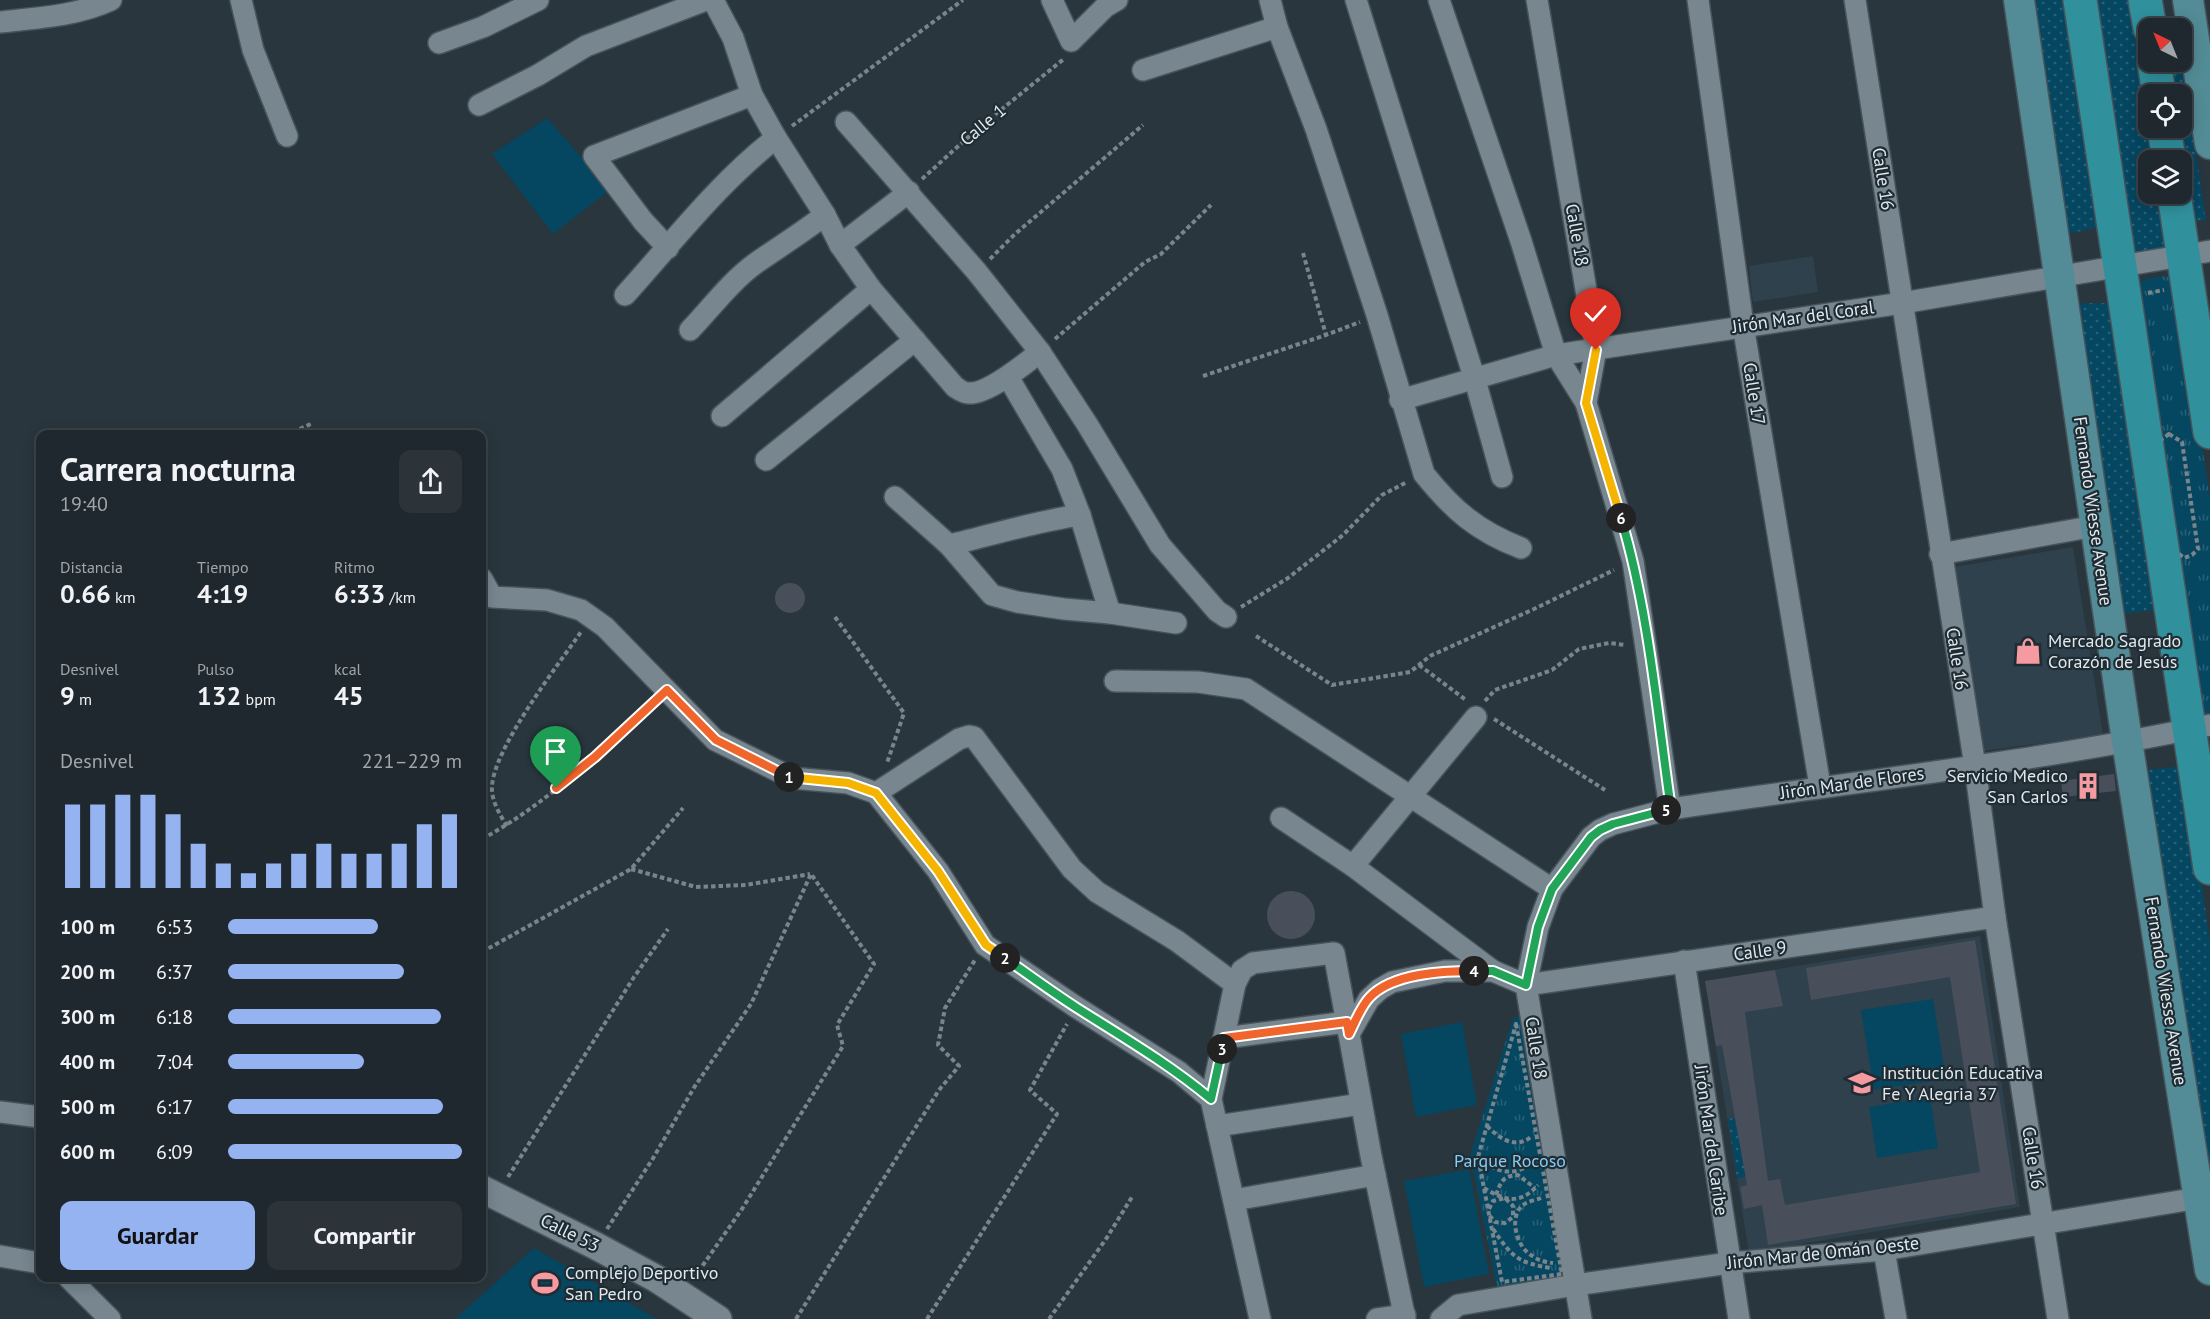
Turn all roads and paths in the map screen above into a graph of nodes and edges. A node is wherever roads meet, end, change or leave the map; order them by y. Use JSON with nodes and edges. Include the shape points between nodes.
{"nodes":[{"id":1,"x":111,"y":0,"type":"edge"},
{"id":2,"x":241,"y":0,"type":"edge"},
{"id":3,"x":538,"y":0,"type":"edge"},
{"id":4,"x":706,"y":0,"type":"edge"},
{"id":5,"x":713,"y":0,"type":"edge"},
{"id":6,"x":963,"y":0,"type":"edge"},
{"id":7,"x":1052,"y":0,"type":"edge"},
{"id":8,"x":1117,"y":0,"type":"edge"},
{"id":9,"x":1270,"y":0,"type":"edge"},
{"id":10,"x":1356,"y":0,"type":"edge"},
{"id":11,"x":1439,"y":0,"type":"edge"},
{"id":12,"x":1537,"y":0,"type":"edge"},
{"id":13,"x":1698,"y":0,"type":"edge"},
{"id":14,"x":1855,"y":0,"type":"edge"},
{"id":15,"x":2019,"y":0,"type":"edge"},
{"id":16,"x":2080,"y":0,"type":"edge"},
{"id":17,"x":2145,"y":0,"type":"edge"},
{"id":18,"x":2188,"y":0,"type":"edge"},
{"id":19,"x":2148,"y":18,"type":"edge"},
{"id":20,"x":0,"y":22,"type":"edge"},
{"id":21,"x":1277,"y":27,"type":"junction"},
{"id":22,"x":1071,"y":41,"type":"junction"},
{"id":23,"x":440,"y":43,"type":"dead end"},
{"id":24,"x":1143,"y":70,"type":"dead end"},
{"id":25,"x":752,"y":95,"type":"junction"},
{"id":26,"x":479,"y":105,"type":"dead end"},
{"id":27,"x":846,"y":122,"type":"dead end"},
{"id":28,"x":1143,"y":124,"type":"dead end"},
{"id":29,"x":287,"y":136,"type":"dead end"},
{"id":30,"x":776,"y":138,"type":"junction"},
{"id":31,"x":2210,"y":144,"type":"edge"},
{"id":32,"x":909,"y":192,"type":"junction"},
{"id":33,"x":2178,"y":204,"type":"edge"},
{"id":34,"x":1211,"y":205,"type":"dead end"},
{"id":35,"x":825,"y":215,"type":"junction"},
{"id":36,"x":840,"y":245,"type":"junction"},
{"id":37,"x":668,"y":248,"type":"junction"},
{"id":38,"x":1303,"y":253,"type":"dead end"},
{"id":39,"x":2197,"y":254,"type":"edge"},
{"id":40,"x":2121,"y":266,"type":"junction"},
{"id":41,"x":977,"y":272,"type":"junction"},
{"id":42,"x":2059,"y":277,"type":"junction"},
{"id":43,"x":871,"y":289,"type":"junction"},
{"id":44,"x":2169,"y":289,"type":"dead end"},
{"id":45,"x":2140,"y":294,"type":"dead end"},
{"id":46,"x":624,"y":295,"type":"dead end"},
{"id":47,"x":1902,"y":303,"type":"junction"},
{"id":48,"x":1377,"y":315,"type":"junction"},
{"id":49,"x":1743,"y":325,"type":"junction"},
{"id":50,"x":690,"y":330,"type":"dead end"},
{"id":51,"x":1326,"y":335,"type":"junction"},
{"id":52,"x":915,"y":340,"type":"junction"},
{"id":53,"x":1596,"y":350,"type":"junction"},
{"id":54,"x":1040,"y":352,"type":"junction"},
{"id":55,"x":1556,"y":355,"type":"junction"},
{"id":56,"x":1203,"y":376,"type":"dead end"},
{"id":57,"x":1008,"y":377,"type":"junction"},
{"id":58,"x":1475,"y":380,"type":"junction"},
{"id":59,"x":1400,"y":400,"type":"junction"},
{"id":60,"x":1586,"y":403,"type":"junction"},
{"id":61,"x":722,"y":416,"type":"dead end"},
{"id":62,"x":313,"y":423,"type":"dead end"},
{"id":63,"x":297,"y":430,"type":"edge"},
{"id":64,"x":2210,"y":432,"type":"edge"},
{"id":65,"x":2169,"y":434,"type":"dead end"},
{"id":66,"x":766,"y":460,"type":"dead end"},
{"id":67,"x":1424,"y":474,"type":"junction"},
{"id":68,"x":1502,"y":477,"type":"dead end"},
{"id":69,"x":895,"y":497,"type":"dead end"},
{"id":70,"x":1080,"y":515,"type":"junction"},
{"id":71,"x":2095,"y":526,"type":"junction"},
{"id":72,"x":949,"y":545,"type":"junction"},
{"id":73,"x":1521,"y":548,"type":"dead end"},
{"id":74,"x":2176,"y":551,"type":"dead end"},
{"id":75,"x":1940,"y":554,"type":"junction"},
{"id":76,"x":1633,"y":561,"type":"junction"},
{"id":77,"x":486,"y":586,"type":"edge"},
{"id":78,"x":1110,"y":613,"type":"junction"},
{"id":79,"x":835,"y":617,"type":"dead end"},
{"id":80,"x":1226,"y":617,"type":"joint"},
{"id":81,"x":1176,"y":623,"type":"dead end"},
{"id":82,"x":583,"y":628,"type":"dead end"},
{"id":83,"x":1256,"y":636,"type":"dead end"},
{"id":84,"x":1648,"y":648,"type":"junction"},
{"id":85,"x":1418,"y":665,"type":"junction"},
{"id":86,"x":1115,"y":681,"type":"dead end"},
{"id":87,"x":667,"y":690,"type":"junction"},
{"id":88,"x":1479,"y":709,"type":"junction"},
{"id":89,"x":2199,"y":727,"type":"edge"},
{"id":90,"x":2127,"y":741,"type":"junction"},
{"id":91,"x":1975,"y":766,"type":"junction"},
{"id":92,"x":1820,"y":786,"type":"junction"},
{"id":93,"x":1605,"y":790,"type":"dead end"},
{"id":94,"x":876,"y":793,"type":"junction"},
{"id":95,"x":1408,"y":796,"type":"junction"},
{"id":96,"x":683,"y":808,"type":"dead end"},
{"id":97,"x":1671,"y":809,"type":"junction"},
{"id":98,"x":1281,"y":818,"type":"dead end"},
{"id":99,"x":507,"y":826,"type":"junction"},
{"id":100,"x":486,"y":837,"type":"edge"},
{"id":101,"x":1353,"y":866,"type":"junction"},
{"id":102,"x":2210,"y":868,"type":"edge"},
{"id":103,"x":631,"y":869,"type":"junction"},
{"id":104,"x":811,"y":874,"type":"junction"},
{"id":105,"x":1552,"y":889,"type":"junction"},
{"id":106,"x":1995,"y":917,"type":"junction"},
{"id":107,"x":668,"y":928,"type":"dead end"},
{"id":108,"x":986,"y":945,"type":"junction"},
{"id":109,"x":486,"y":950,"type":"edge"},
{"id":110,"x":1684,"y":961,"type":"junction"},
{"id":111,"x":1493,"y":971,"type":"junction"},
{"id":112,"x":1235,"y":984,"type":"junction"},
{"id":113,"x":1526,"y":985,"type":"junction"},
{"id":114,"x":1076,"y":1007,"type":"junction"},
{"id":115,"x":1348,"y":1028,"type":"junction"},
{"id":116,"x":1224,"y":1038,"type":"junction"},
{"id":117,"x":1211,"y":1099,"type":"junction"},
{"id":118,"x":1361,"y":1104,"type":"junction"},
{"id":119,"x":0,"y":1112,"type":"edge"},
{"id":120,"x":36,"y":1116,"type":"edge"},
{"id":121,"x":1217,"y":1126,"type":"junction"},
{"id":122,"x":1487,"y":1126,"type":"junction"},
{"id":123,"x":1536,"y":1133,"type":"junction"},
{"id":124,"x":1540,"y":1155,"type":"junction"},
{"id":125,"x":1478,"y":1157,"type":"junction"},
{"id":126,"x":519,"y":1158,"type":"dead end"},
{"id":127,"x":1375,"y":1175,"type":"junction"},
{"id":128,"x":1544,"y":1178,"type":"junction"},
{"id":129,"x":1484,"y":1187,"type":"junction"},
{"id":130,"x":1535,"y":1188,"type":"junction"},
{"id":131,"x":486,"y":1191,"type":"edge"},
{"id":132,"x":1496,"y":1195,"type":"junction"},
{"id":133,"x":1132,"y":1197,"type":"dead end"},
{"id":134,"x":1548,"y":1197,"type":"junction"},
{"id":135,"x":2204,"y":1197,"type":"edge"},
{"id":136,"x":1505,"y":1198,"type":"junction"},
{"id":137,"x":1234,"y":1200,"type":"junction"},
{"id":138,"x":1488,"y":1212,"type":"junction"},
{"id":139,"x":2043,"y":1223,"type":"junction"},
{"id":140,"x":1491,"y":1226,"type":"junction"},
{"id":141,"x":596,"y":1246,"type":"junction"},
{"id":142,"x":1884,"y":1250,"type":"junction"},
{"id":143,"x":0,"y":1256,"type":"edge"},
{"id":144,"x":36,"y":1262,"type":"edge"},
{"id":145,"x":1729,"y":1263,"type":"junction"},
{"id":146,"x":2210,"y":1270,"type":"edge"},
{"id":147,"x":1565,"y":1273,"type":"junction"},
{"id":148,"x":73,"y":1282,"type":"edge"},
{"id":149,"x":681,"y":1296,"type":"junction"},
{"id":150,"x":1405,"y":1317,"type":"edge"},
{"id":151,"x":110,"y":1319,"type":"edge"},
{"id":152,"x":718,"y":1319,"type":"edge"},
{"id":153,"x":796,"y":1319,"type":"edge"},
{"id":154,"x":927,"y":1319,"type":"edge"},
{"id":155,"x":1049,"y":1319,"type":"edge"},
{"id":156,"x":1260,"y":1319,"type":"edge"},
{"id":157,"x":1377,"y":1319,"type":"edge"},
{"id":158,"x":1441,"y":1319,"type":"edge"},
{"id":159,"x":1581,"y":1319,"type":"edge"},
{"id":160,"x":1739,"y":1319,"type":"edge"},
{"id":161,"x":1896,"y":1319,"type":"edge"},
{"id":162,"x":2058,"y":1319,"type":"edge"}],
"edges":[{"from":1,"to":20,"type":"street","via":[[65,14]]},
{"from":2,"to":29,"type":"street","via":[[253,50]]},
{"from":3,"to":23,"type":"street"},
{"from":4,"to":26,"type":"street","via":[[586,46]]},
{"from":5,"to":25,"type":"street","via":[[733,38]]},
{"from":6,"to":30,"type":"path"},
{"from":7,"to":22,"type":"street"},
{"from":8,"to":22,"type":"street"},
{"from":9,"to":21,"type":"street"},
{"from":10,"to":58,"type":"street"},
{"from":11,"to":55,"type":"street"},
{"from":12,"to":53,"type":"street","name":"Calle 18"},
{"from":13,"to":49,"type":"street","name":"Calle 17"},
{"from":14,"to":47,"type":"street","name":"Calle 16"},
{"from":15,"to":42,"type":"main road","name":"Fernando Wiesse Avenue"},
{"from":16,"to":40,"type":"main road"},
{"from":17,"to":19,"type":"main road"},
{"from":18,"to":31,"type":"main road"},
{"from":21,"to":24,"type":"street"},
{"from":21,"to":48,"type":"street","via":[[1316,129]]},
{"from":22,"to":32,"type":"path","name":"Calle 1","via":[[1065,59],[976,130]]},
{"from":25,"to":30,"type":"street"},
{"from":25,"to":37,"type":"street","via":[[594,156]]},
{"from":27,"to":32,"type":"street"},
{"from":28,"to":41,"type":"path","via":[[1015,234]]},
{"from":30,"to":35,"type":"street"},
{"from":30,"to":37,"type":"street","via":[[731,177]]},
{"from":32,"to":36,"type":"street"},
{"from":32,"to":41,"type":"street"},
{"from":33,"to":39,"type":"main road"},
{"from":34,"to":54,"type":"path","via":[[1161,254],[1145,262]]},
{"from":35,"to":36,"type":"street"},
{"from":35,"to":50,"type":"street","via":[[755,264]]},
{"from":36,"to":43,"type":"street"},
{"from":37,"to":46,"type":"street"},
{"from":38,"to":51,"type":"path"},
{"from":39,"to":40,"type":"street","name":"Jirón Mar del Coral"},
{"from":39,"to":64,"type":"main road"},
{"from":40,"to":42,"type":"street","name":"Jirón Mar del Coral"},
{"from":40,"to":89,"type":"main road"},
{"from":41,"to":54,"type":"street"},
{"from":42,"to":47,"type":"street","name":"Jirón Mar del Coral"},
{"from":42,"to":71,"type":"main road","name":"Fernando Wiesse Avenue"},
{"from":43,"to":52,"type":"street"},
{"from":43,"to":61,"type":"street"},
{"from":44,"to":45,"type":"path"},
{"from":47,"to":49,"type":"street","name":"Jirón Mar del Coral"},
{"from":47,"to":75,"type":"street","name":"Calle 16"},
{"from":48,"to":51,"type":"path"},
{"from":48,"to":59,"type":"street"},
{"from":49,"to":53,"type":"street","name":"Jirón Mar del Coral"},
{"from":49,"to":92,"type":"street","name":"Calle 17"},
{"from":51,"to":56,"type":"path"},
{"from":52,"to":57,"type":"street","via":[[955,387],[968,394]]},
{"from":52,"to":66,"type":"street"},
{"from":53,"to":55,"type":"street","name":"Jirón Mar del Coral"},
{"from":53,"to":60,"type":"street","name":"Calle 18"},
{"from":54,"to":57,"type":"street"},
{"from":54,"to":80,"type":"street","via":[[1160,544]]},
{"from":55,"to":58,"type":"street","name":"Jirón Mar del Coral"},
{"from":55,"to":60,"type":"street"},
{"from":57,"to":70,"type":"street","via":[[1062,469]]},
{"from":58,"to":59,"type":"street","name":"Jirón Mar del Coral"},
{"from":58,"to":68,"type":"street"},
{"from":59,"to":67,"type":"street"},
{"from":60,"to":76,"type":"street","name":"Calle 18"},
{"from":62,"to":63,"type":"path"},
{"from":65,"to":74,"type":"path","via":[[2182,442],[2198,549],[2184,558]]},
{"from":67,"to":73,"type":"street","via":[[1474,526]]},
{"from":67,"to":80,"type":"path","via":[[1382,495],[1343,535],[1288,578]]},
{"from":69,"to":72,"type":"street"},
{"from":70,"to":72,"type":"street","via":[[1047,519]]},
{"from":70,"to":78,"type":"street"},
{"from":71,"to":75,"type":"street"},
{"from":71,"to":90,"type":"main road","name":"Fernando Wiesse Avenue"},
{"from":72,"to":78,"type":"street","via":[[992,594],[1017,602]]},
{"from":75,"to":91,"type":"street","name":"Calle 16"},
{"from":76,"to":84,"type":"street","name":"Calle 18"},
{"from":76,"to":85,"type":"path"},
{"from":77,"to":87,"type":"street","via":[[492,597],[548,600],[581,610],[605,627]]},
{"from":78,"to":81,"type":"street"},
{"from":79,"to":94,"type":"path","via":[[904,713]]},
{"from":82,"to":99,"type":"path","via":[[533,701],[498,763],[492,788]]},
{"from":83,"to":85,"type":"path","via":[[1332,685],[1410,672]]},
{"from":84,"to":88,"type":"path","via":[[1609,642],[1579,649],[1552,670],[1495,690]]},
{"from":84,"to":97,"type":"street","name":"Calle 18"},
{"from":85,"to":88,"type":"path"},
{"from":86,"to":95,"type":"street","via":[[1198,682],[1246,689]]},
{"from":87,"to":94,"type":"street","via":[[716,740],[792,778],[848,783]]},
{"from":87,"to":99,"type":"path","via":[[595,757]]},
{"from":88,"to":93,"type":"path"},
{"from":88,"to":95,"type":"street"},
{"from":89,"to":90,"type":"street","name":"Jirón Mar de Flores"},
{"from":89,"to":102,"type":"main road"},
{"from":90,"to":91,"type":"street","name":"Jirón Mar de Flores"},
{"from":90,"to":135,"type":"main road","name":"Fernando Wiesse Avenue"},
{"from":91,"to":92,"type":"street","name":"Jirón Mar de Flores"},
{"from":91,"to":106,"type":"street","name":"Calle 16"},
{"from":92,"to":97,"type":"street","name":"Jirón Mar de Flores"},
{"from":94,"to":108,"type":"street","via":[[938,871]]},
{"from":94,"to":112,"type":"street","via":[[959,739],[974,737],[1072,869],[1096,892],[1177,941]]},
{"from":95,"to":101,"type":"street"},
{"from":95,"to":105,"type":"street"},
{"from":96,"to":103,"type":"path"},
{"from":97,"to":105,"type":"street","name":"Calle 18","via":[[1600,830]]},
{"from":98,"to":101,"type":"street"},
{"from":99,"to":100,"type":"path"},
{"from":101,"to":111,"type":"street"},
{"from":103,"to":104,"type":"path","via":[[696,887],[746,885]]},
{"from":103,"to":109,"type":"path"},
{"from":104,"to":141,"type":"path","via":[[752,1004],[695,1086]]},
{"from":104,"to":149,"type":"path","via":[[874,964],[837,1025],[843,1046],[742,1209]]},
{"from":105,"to":113,"type":"street","name":"Calle 18","via":[[1538,927]]},
{"from":106,"to":110,"type":"street","name":"Calle 9"},
{"from":106,"to":139,"type":"street","name":"Calle 16"},
{"from":107,"to":126,"type":"path"},
{"from":108,"to":114,"type":"street"},
{"from":108,"to":153,"type":"path","via":[[945,1008],[938,1045],[959,1066],[939,1090]]},
{"from":110,"to":113,"type":"street","name":"Calle 9"},
{"from":110,"to":145,"type":"street","name":"Jirón Mar del Caribe"},
{"from":111,"to":113,"type":"street"},
{"from":111,"to":115,"type":"street","via":[[1444,971],[1392,982],[1368,999]]},
{"from":112,"to":115,"type":"street","via":[[1242,970],[1253,963],[1334,953]]},
{"from":112,"to":116,"type":"street"},
{"from":113,"to":147,"type":"street","name":"Calle 18"},
{"from":114,"to":117,"type":"street","via":[[1179,1072]]},
{"from":114,"to":154,"type":"path","via":[[1030,1090],[1057,1114]]},
{"from":115,"to":116,"type":"street"},
{"from":115,"to":118,"type":"street"},
{"from":116,"to":117,"type":"street"},
{"from":117,"to":121,"type":"street"},
{"from":118,"to":121,"type":"street"},
{"from":118,"to":127,"type":"street"},
{"from":119,"to":120,"type":"street"},
{"from":121,"to":137,"type":"street"},
{"from":122,"to":123,"type":"path","via":[[1506,1141],[1517,1143]]},
{"from":122,"to":123,"type":"path","via":[[1516,1024]]},
{"from":122,"to":125,"type":"path"},
{"from":123,"to":124,"type":"path"},
{"from":124,"to":125,"type":"path","via":[[1528,1167],[1503,1172]]},
{"from":124,"to":128,"type":"path"},
{"from":125,"to":129,"type":"path"},
{"from":127,"to":137,"type":"street"},
{"from":127,"to":150,"type":"street"},
{"from":128,"to":130,"type":"path"},
{"from":128,"to":134,"type":"path"},
{"from":129,"to":132,"type":"path"},
{"from":129,"to":138,"type":"path"},
{"from":130,"to":132,"type":"path","via":[[1518,1175],[1508,1176],[1500,1183]]},
{"from":130,"to":136,"type":"path","via":[[1522,1198]]},
{"from":131,"to":141,"type":"street","name":"Calle 53"},
{"from":132,"to":136,"type":"path"},
{"from":133,"to":155,"type":"path"},
{"from":134,"to":147,"type":"path"},
{"from":134,"to":147,"type":"path","via":[[1524,1205],[1515,1223],[1524,1250]]},
{"from":135,"to":139,"type":"street","name":"Jirón Mar de Omán Oeste"},
{"from":135,"to":146,"type":"main road","name":"Fernando Wiesse Avenue"},
{"from":136,"to":138,"type":"path","via":[[1493,1201]]},
{"from":136,"to":138,"type":"path","via":[[1514,1206],[1513,1216],[1505,1223],[1495,1222]]},
{"from":137,"to":156,"type":"street"},
{"from":138,"to":140,"type":"path"},
{"from":139,"to":142,"type":"street","name":"Jirón Mar de Omán Oeste"},
{"from":139,"to":162,"type":"street","name":"Calle 16"},
{"from":140,"to":147,"type":"path","via":[[1522,1262]]},
{"from":140,"to":147,"type":"path","via":[[1502,1282]]},
{"from":141,"to":149,"type":"street","name":"Calle 53"},
{"from":142,"to":145,"type":"street","name":"Jirón Mar de Omán Oeste"},
{"from":142,"to":161,"type":"street"},
{"from":143,"to":144,"type":"street"},
{"from":145,"to":147,"type":"street","name":"Jirón Mar de Omán Oeste"},
{"from":145,"to":160,"type":"street","name":"Jirón Mar del Caribe"},
{"from":147,"to":158,"type":"street","name":"Jirón Mar de Omán Oeste","via":[[1458,1305]]},
{"from":147,"to":159,"type":"street","name":"Calle 18"},
{"from":148,"to":151,"type":"street"},
{"from":149,"to":152,"type":"street","name":"Calle 53"},
{"from":150,"to":157,"type":"street"}]}
